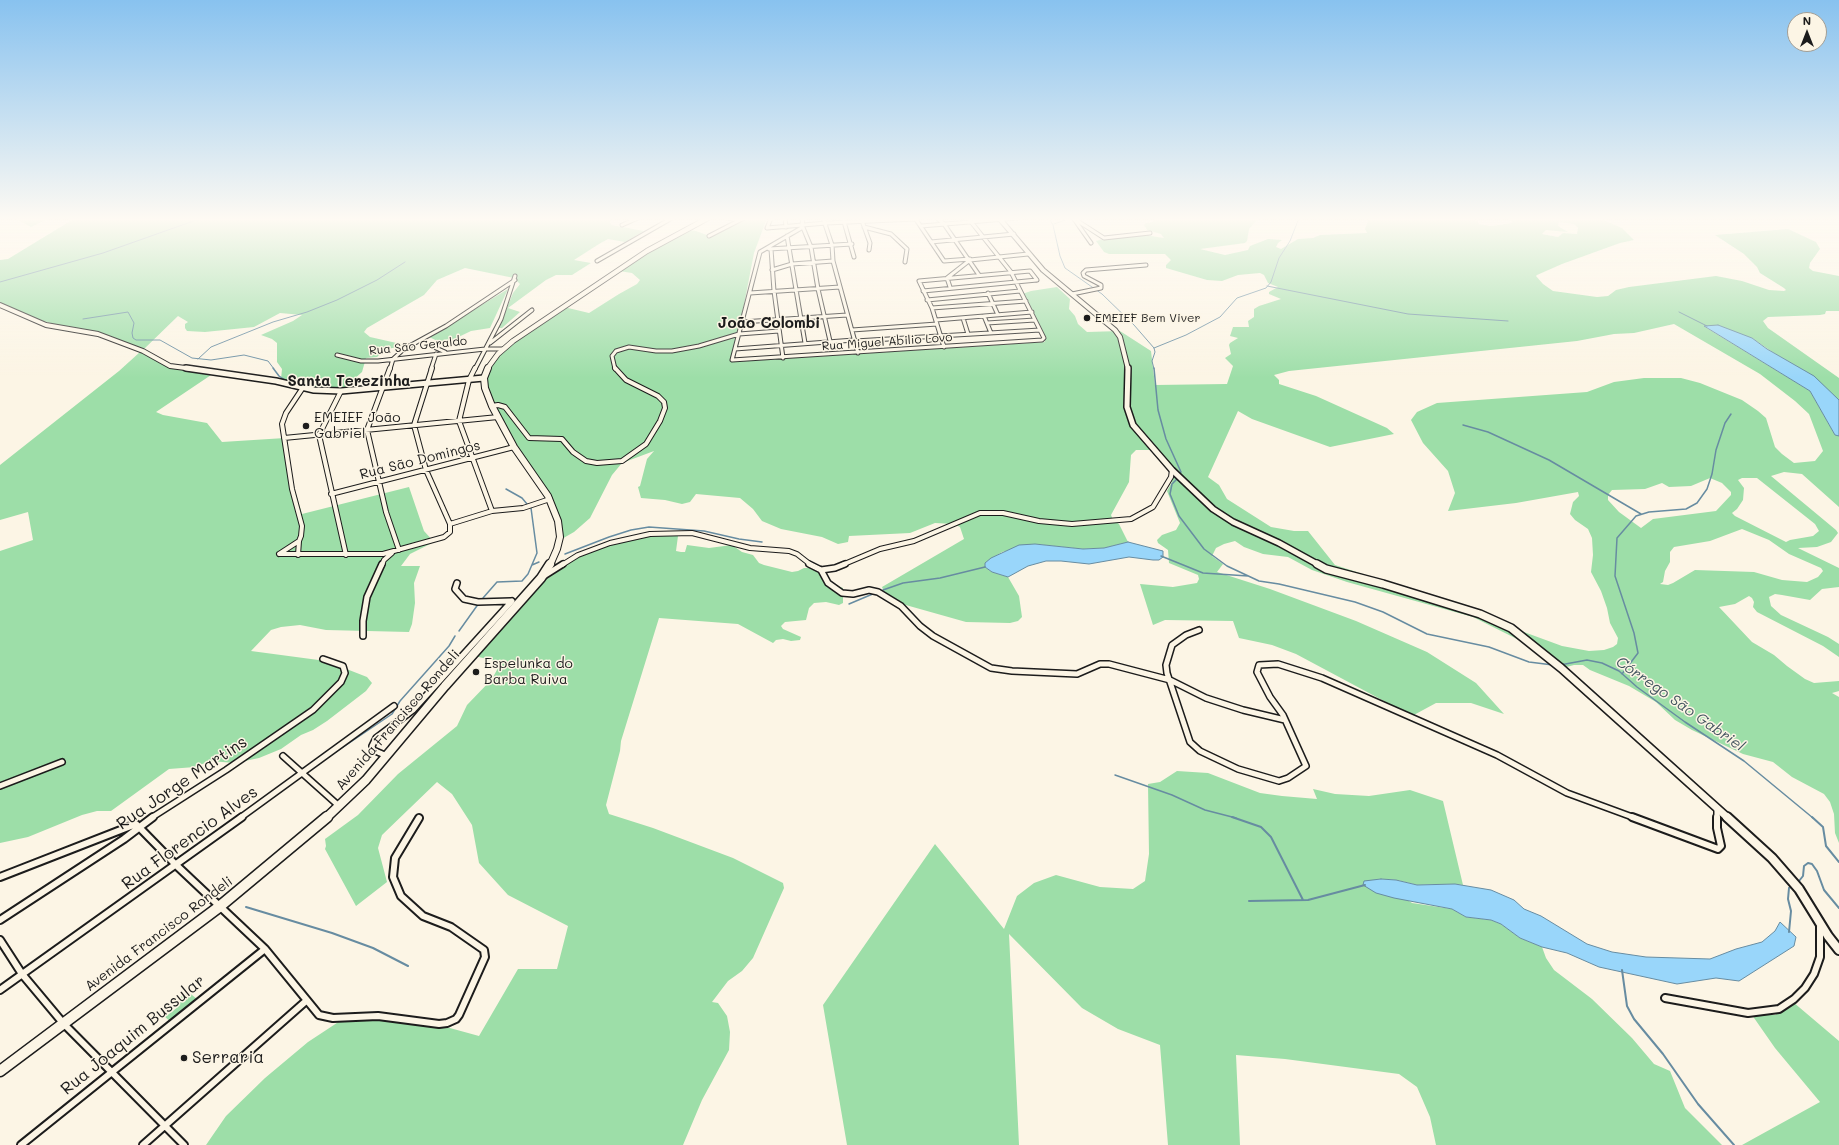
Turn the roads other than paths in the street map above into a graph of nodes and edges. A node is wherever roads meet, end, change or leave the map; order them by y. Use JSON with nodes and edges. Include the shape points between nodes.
{"nodes":[{"id":1,"x":617,"y":271,"type":"edge"},
{"id":2,"x":755,"y":271,"type":"edge"},
{"id":3,"x":772,"y":271,"type":"edge"},
{"id":4,"x":793,"y":271,"type":"edge"},
{"id":5,"x":815,"y":271,"type":"edge"},
{"id":6,"x":836,"y":271,"type":"edge"},
{"id":7,"x":955,"y":271,"type":"edge"},
{"id":8,"x":977,"y":271,"type":"edge"},
{"id":9,"x":1022,"y":271,"type":"edge"},
{"id":10,"x":1030,"y":271,"type":"edge"},
{"id":11,"x":1045,"y":271,"type":"edge"},
{"id":12,"x":1084,"y":271,"type":"edge"},
{"id":13,"x":1011,"y":272,"type":"junction"},
{"id":14,"x":979,"y":275,"type":"junction"},
{"id":15,"x":947,"y":278,"type":"junction"},
{"id":16,"x":1016,"y":282,"type":"junction"},
{"id":17,"x":840,"y":287,"type":"junction"},
{"id":18,"x":950,"y":287,"type":"junction"},
{"id":19,"x":818,"y":289,"type":"junction"},
{"id":20,"x":796,"y":290,"type":"junction"},
{"id":21,"x":774,"y":291,"type":"junction"},
{"id":22,"x":923,"y":291,"type":"junction"},
{"id":23,"x":1020,"y":291,"type":"junction"},
{"id":24,"x":750,"y":293,"type":"junction"},
{"id":25,"x":988,"y":293,"type":"junction"},
{"id":26,"x":1072,"y":294,"type":"junction"},
{"id":27,"x":927,"y":300,"type":"junction"},
{"id":28,"x":1026,"y":301,"type":"junction"},
{"id":29,"x":992,"y":303,"type":"junction"},
{"id":30,"x":0,"y":305,"type":"edge"},
{"id":31,"x":932,"y":308,"type":"junction"},
{"id":32,"x":532,"y":310,"type":"dead end"},
{"id":33,"x":1032,"y":312,"type":"junction"},
{"id":34,"x":847,"y":315,"type":"junction"},
{"id":35,"x":998,"y":315,"type":"junction"},
{"id":36,"x":824,"y":316,"type":"junction"},
{"id":37,"x":984,"y":316,"type":"junction"},
{"id":38,"x":801,"y":318,"type":"junction"},
{"id":39,"x":963,"y":318,"type":"junction"},
{"id":40,"x":778,"y":320,"type":"junction"},
{"id":41,"x":1035,"y":320,"type":"junction"},
{"id":42,"x":742,"y":322,"type":"junction"},
{"id":43,"x":936,"y":322,"type":"junction"},
{"id":44,"x":987,"y":323,"type":"junction"},
{"id":45,"x":852,"y":330,"type":"junction"},
{"id":46,"x":1040,"y":330,"type":"junction"},
{"id":47,"x":779,"y":331,"type":"junction"},
{"id":48,"x":991,"y":332,"type":"junction"},
{"id":49,"x":739,"y":334,"type":"junction"},
{"id":50,"x":968,"y":334,"type":"junction"},
{"id":51,"x":940,"y":336,"type":"junction"},
{"id":52,"x":855,"y":340,"type":"junction"},
{"id":53,"x":830,"y":341,"type":"junction"},
{"id":54,"x":490,"y":343,"type":"junction"},
{"id":55,"x":805,"y":343,"type":"junction"},
{"id":56,"x":781,"y":345,"type":"junction"},
{"id":57,"x":944,"y":347,"type":"junction"},
{"id":58,"x":436,"y":348,"type":"dead end"},
{"id":59,"x":485,"y":349,"type":"junction"},
{"id":60,"x":503,"y":349,"type":"junction"},
{"id":61,"x":735,"y":349,"type":"junction"},
{"id":62,"x":445,"y":353,"type":"junction"},
{"id":63,"x":858,"y":353,"type":"junction"},
{"id":64,"x":436,"y":354,"type":"junction"},
{"id":65,"x":337,"y":355,"type":"dead end"},
{"id":66,"x":783,"y":358,"type":"junction"},
{"id":67,"x":393,"y":359,"type":"junction"},
{"id":68,"x":484,"y":378,"type":"junction"},
{"id":69,"x":469,"y":380,"type":"junction"},
{"id":70,"x":427,"y":384,"type":"junction"},
{"id":71,"x":384,"y":388,"type":"junction"},
{"id":72,"x":302,"y":389,"type":"junction"},
{"id":73,"x":341,"y":391,"type":"junction"},
{"id":74,"x":492,"y":406,"type":"junction"},
{"id":75,"x":498,"y":417,"type":"junction"},
{"id":76,"x":459,"y":421,"type":"junction"},
{"id":77,"x":414,"y":426,"type":"junction"},
{"id":78,"x":367,"y":430,"type":"junction"},
{"id":79,"x":319,"y":435,"type":"junction"},
{"id":80,"x":284,"y":438,"type":"junction"},
{"id":81,"x":514,"y":448,"type":"junction"},
{"id":82,"x":473,"y":458,"type":"junction"},
{"id":83,"x":426,"y":470,"type":"junction"},
{"id":84,"x":1172,"y":470,"type":"junction"},
{"id":85,"x":380,"y":481,"type":"junction"},
{"id":86,"x":331,"y":494,"type":"junction"},
{"id":87,"x":550,"y":499,"type":"junction"},
{"id":88,"x":492,"y":511,"type":"junction"},
{"id":89,"x":450,"y":524,"type":"junction"},
{"id":90,"x":299,"y":541,"type":"junction"},
{"id":91,"x":399,"y":550,"type":"junction"},
{"id":92,"x":392,"y":552,"type":"junction"},
{"id":93,"x":378,"y":554,"type":"junction"},
{"id":94,"x":298,"y":555,"type":"junction"},
{"id":95,"x":346,"y":555,"type":"junction"},
{"id":96,"x":384,"y":560,"type":"junction"},
{"id":97,"x":821,"y":570,"type":"junction"},
{"id":98,"x":541,"y":578,"type":"junction"},
{"id":99,"x":457,"y":583,"type":"dead end"},
{"id":100,"x":524,"y":597,"type":"junction"},
{"id":101,"x":512,"y":601,"type":"junction"},
{"id":102,"x":1199,"y":630,"type":"dead end"},
{"id":103,"x":363,"y":636,"type":"dead end"},
{"id":104,"x":323,"y":659,"type":"dead end"},
{"id":105,"x":1170,"y":680,"type":"junction"},
{"id":106,"x":394,"y":706,"type":"dead end"},
{"id":107,"x":1285,"y":720,"type":"junction"},
{"id":108,"x":283,"y":756,"type":"dead end"},
{"id":109,"x":387,"y":756,"type":"junction"},
{"id":110,"x":62,"y":762,"type":"dead end"},
{"id":111,"x":302,"y":774,"type":"junction"},
{"id":112,"x":0,"y":786,"type":"edge"},
{"id":113,"x":339,"y":806,"type":"junction"},
{"id":114,"x":1717,"y":809,"type":"junction"},
{"id":115,"x":419,"y":818,"type":"dead end"},
{"id":116,"x":138,"y":825,"type":"junction"},
{"id":117,"x":176,"y":865,"type":"junction"},
{"id":118,"x":0,"y":877,"type":"edge"},
{"id":119,"x":219,"y":907,"type":"junction"},
{"id":120,"x":0,"y":920,"type":"edge"},
{"id":121,"x":1820,"y":922,"type":"junction"},
{"id":122,"x":0,"y":940,"type":"edge"},
{"id":123,"x":265,"y":949,"type":"junction"},
{"id":124,"x":1839,"y":950,"type":"edge"},
{"id":125,"x":22,"y":974,"type":"junction"},
{"id":126,"x":0,"y":990,"type":"edge"},
{"id":127,"x":1664,"y":998,"type":"dead end"},
{"id":128,"x":306,"y":1001,"type":"junction"},
{"id":129,"x":63,"y":1022,"type":"junction"},
{"id":130,"x":0,"y":1071,"type":"edge"},
{"id":131,"x":112,"y":1072,"type":"junction"},
{"id":132,"x":165,"y":1126,"type":"junction"},
{"id":133,"x":21,"y":1145,"type":"edge"},
{"id":134,"x":143,"y":1145,"type":"edge"},
{"id":135,"x":184,"y":1145,"type":"edge"}],
"edges":[{"from":1,"to":60,"type":"main road"},
{"from":2,"to":24,"type":"street"},
{"from":3,"to":21,"type":"street"},
{"from":4,"to":20,"type":"street"},
{"from":5,"to":19,"type":"street"},
{"from":6,"to":17,"type":"street"},
{"from":7,"to":15,"type":"street"},
{"from":8,"to":14,"type":"street"},
{"from":9,"to":13,"type":"street"},
{"from":10,"to":16,"type":"street","via":[[1037,280]]},
{"from":11,"to":26,"type":"street"},
{"from":12,"to":26,"type":"street","via":[[1084,276],[1101,285],[1093,290]]},
{"from":13,"to":14,"type":"street"},
{"from":13,"to":16,"type":"street"},
{"from":14,"to":15,"type":"street"},
{"from":15,"to":18,"type":"street"},
{"from":15,"to":22,"type":"street","via":[[919,280]]},
{"from":16,"to":18,"type":"street"},
{"from":16,"to":23,"type":"street"},
{"from":17,"to":19,"type":"street"},
{"from":17,"to":34,"type":"street"},
{"from":18,"to":22,"type":"street"},
{"from":19,"to":20,"type":"street"},
{"from":19,"to":36,"type":"street"},
{"from":20,"to":21,"type":"street"},
{"from":20,"to":38,"type":"street"},
{"from":21,"to":24,"type":"street"},
{"from":21,"to":40,"type":"street"},
{"from":22,"to":27,"type":"street"},
{"from":23,"to":25,"type":"street"},
{"from":23,"to":28,"type":"street"},
{"from":24,"to":42,"type":"street"},
{"from":25,"to":27,"type":"street"},
{"from":25,"to":29,"type":"street"},
{"from":26,"to":84,"type":"street","via":[[1110,325],[1120,337],[1128,369],[1129,384],[1126,397],[1130,416],[1138,432]]},
{"from":27,"to":31,"type":"street"},
{"from":28,"to":29,"type":"street"},
{"from":28,"to":33,"type":"street"},
{"from":29,"to":31,"type":"street"},
{"from":29,"to":35,"type":"street"},
{"from":30,"to":72,"type":"street","via":[[46,325],[98,334],[143,350],[170,366],[276,382]]},
{"from":31,"to":43,"type":"street"},
{"from":32,"to":54,"type":"street"},
{"from":33,"to":35,"type":"street"},
{"from":33,"to":41,"type":"street"},
{"from":34,"to":36,"type":"street"},
{"from":34,"to":45,"type":"street"},
{"from":35,"to":37,"type":"street"},
{"from":36,"to":38,"type":"street"},
{"from":36,"to":53,"type":"street"},
{"from":37,"to":39,"type":"street"},
{"from":37,"to":44,"type":"street"},
{"from":38,"to":40,"type":"street"},
{"from":38,"to":55,"type":"street"},
{"from":39,"to":43,"type":"street"},
{"from":39,"to":50,"type":"street"},
{"from":40,"to":42,"type":"street"},
{"from":40,"to":47,"type":"street"},
{"from":41,"to":44,"type":"street"},
{"from":41,"to":46,"type":"street"},
{"from":42,"to":49,"type":"street"},
{"from":43,"to":45,"type":"street"},
{"from":43,"to":51,"type":"street"},
{"from":44,"to":48,"type":"street"},
{"from":45,"to":52,"type":"street"},
{"from":46,"to":48,"type":"street"},
{"from":46,"to":57,"type":"street","name":"Rua Miguel Abilio Lovo","via":[[1044,338],[1042,340]]},
{"from":47,"to":49,"type":"street"},
{"from":47,"to":56,"type":"street"},
{"from":48,"to":50,"type":"street"},
{"from":49,"to":61,"type":"street"},
{"from":49,"to":74,"type":"street","via":[[680,350],[656,351],[627,347],[614,352],[612,361],[616,371],[626,380],[658,396],[664,402],[665,408],[646,444],[622,461],[586,461],[573,452],[562,439],[529,438],[505,407]]},
{"from":50,"to":51,"type":"street"},
{"from":51,"to":52,"type":"street"},
{"from":51,"to":57,"type":"street"},
{"from":52,"to":53,"type":"street"},
{"from":52,"to":63,"type":"street"},
{"from":53,"to":55,"type":"street"},
{"from":54,"to":59,"type":"street"},
{"from":54,"to":67,"type":"street","via":[[515,278],[446,326],[404,349]]},
{"from":55,"to":56,"type":"street"},
{"from":56,"to":61,"type":"street"},
{"from":56,"to":66,"type":"street"},
{"from":57,"to":63,"type":"street","name":"Rua Miguel Abilio Lovo"},
{"from":58,"to":62,"type":"street"},
{"from":59,"to":60,"type":"street","name":"Rua São Geraldo"},
{"from":59,"to":62,"type":"street","name":"Rua São Geraldo"},
{"from":59,"to":69,"type":"street"},
{"from":60,"to":68,"type":"main road","via":[[490,362]]},
{"from":61,"to":66,"type":"street","name":"Rua Miguel Abilio Lovo","via":[[732,360]]},
{"from":62,"to":64,"type":"street","name":"Rua São Geraldo"},
{"from":63,"to":66,"type":"street","name":"Rua Miguel Abilio Lovo"},
{"from":64,"to":67,"type":"street","name":"Rua São Geraldo"},
{"from":64,"to":70,"type":"street"},
{"from":65,"to":67,"type":"street","name":"Rua São Geraldo","via":[[361,361]]},
{"from":67,"to":71,"type":"street"},
{"from":68,"to":69,"type":"street"},
{"from":68,"to":74,"type":"main road","name":"Avenida Francisco Rondeli"},
{"from":69,"to":70,"type":"street"},
{"from":69,"to":76,"type":"street"},
{"from":70,"to":71,"type":"street"},
{"from":70,"to":77,"type":"street"},
{"from":71,"to":73,"type":"street"},
{"from":71,"to":78,"type":"street"},
{"from":72,"to":73,"type":"street"},
{"from":72,"to":80,"type":"street","via":[[283,418]]},
{"from":73,"to":79,"type":"street"},
{"from":74,"to":75,"type":"main road","name":"Avenida Francisco Rondeli"},
{"from":75,"to":76,"type":"street"},
{"from":75,"to":81,"type":"main road","name":"Avenida Francisco Rondeli"},
{"from":76,"to":77,"type":"street"},
{"from":76,"to":82,"type":"street"},
{"from":77,"to":78,"type":"street"},
{"from":77,"to":83,"type":"street"},
{"from":78,"to":79,"type":"street"},
{"from":78,"to":85,"type":"street"},
{"from":79,"to":80,"type":"street"},
{"from":79,"to":86,"type":"street"},
{"from":80,"to":90,"type":"street","via":[[292,489],[302,526]]},
{"from":81,"to":82,"type":"street","name":"Rua São Domingos"},
{"from":81,"to":87,"type":"main road","name":"Avenida Francisco Rondeli"},
{"from":82,"to":83,"type":"street","name":"Rua São Domingos"},
{"from":82,"to":88,"type":"street"},
{"from":83,"to":85,"type":"street","name":"Rua São Domingos"},
{"from":83,"to":89,"type":"street"},
{"from":84,"to":97,"type":"street","via":[[1171,477],[1153,507],[1131,519],[1072,524],[1039,521],[1004,513],[980,513],[907,544],[880,549],[835,568]]},
{"from":84,"to":114,"type":"street","via":[[1213,509],[1279,542],[1313,563],[1341,574],[1383,584],[1496,621],[1524,637]]},
{"from":85,"to":86,"type":"street","name":"Rua São Domingos"},
{"from":85,"to":91,"type":"street","via":[[386,512]]},
{"from":86,"to":95,"type":"street"},
{"from":87,"to":88,"type":"street","via":[[523,508]]},
{"from":87,"to":98,"type":"main road","name":"Avenida Francisco Rondeli","via":[[558,521],[560,537],[554,558]]},
{"from":88,"to":89,"type":"street"},
{"from":89,"to":91,"type":"street","via":[[450,532],[444,537]]},
{"from":90,"to":94,"type":"street"},
{"from":90,"to":94,"type":"street","via":[[279,554]]},
{"from":91,"to":92,"type":"street"},
{"from":92,"to":93,"type":"street"},
{"from":92,"to":96,"type":"street"},
{"from":93,"to":95,"type":"street"},
{"from":93,"to":96,"type":"street"},
{"from":94,"to":95,"type":"street"},
{"from":96,"to":103,"type":"street","via":[[367,597]]},
{"from":97,"to":98,"type":"street","via":[[789,551],[750,548],[701,535],[682,533],[650,534],[610,542],[578,555]]},
{"from":97,"to":105,"type":"street","via":[[828,583],[842,593],[853,594],[869,590],[878,592],[901,606],[933,636],[991,668],[1077,674],[1104,664]]},
{"from":98,"to":100,"type":"main road","name":"Avenida Francisco Rondeli"},
{"from":99,"to":101,"type":"street","via":[[457,593],[464,599],[484,602]]},
{"from":100,"to":101,"type":"street"},
{"from":100,"to":109,"type":"main road","name":"Avenida Francisco Rondeli"},
{"from":101,"to":109,"type":"street","via":[[413,710],[376,738],[373,750]]},
{"from":102,"to":105,"type":"street","via":[[1172,645],[1166,665]]},
{"from":104,"to":116,"type":"street","name":"Rua Jorge Martins","via":[[343,666],[344,673],[341,682],[312,710],[226,770]]},
{"from":105,"to":107,"type":"street","via":[[1206,698]]},
{"from":105,"to":107,"type":"street","via":[[1188,736],[1194,746],[1220,762],[1274,781],[1285,780],[1306,766]]},
{"from":106,"to":111,"type":"street","name":"Rua Florencio Alves"},
{"from":107,"to":114,"type":"street","via":[[1259,676],[1259,665],[1278,664],[1322,678],[1497,755],[1567,793],[1718,850],[1721,846],[1717,828]]},
{"from":108,"to":111,"type":"street"},
{"from":109,"to":113,"type":"main road","name":"Avenida Francisco Rondeli"},
{"from":110,"to":112,"type":"street"},
{"from":111,"to":113,"type":"street"},
{"from":111,"to":117,"type":"street","name":"Rua Florencio Alves"},
{"from":113,"to":119,"type":"main road","name":"Avenida Francisco Rondeli"},
{"from":114,"to":121,"type":"street","via":[[1786,873]]},
{"from":115,"to":128,"type":"street","via":[[395,858],[393,878],[401,896],[423,916],[450,927],[484,950],[485,957],[459,1015],[456,1019],[439,1024],[378,1016],[325,1017],[319,1015]]},
{"from":116,"to":117,"type":"street"},
{"from":116,"to":118,"type":"street"},
{"from":116,"to":120,"type":"street","name":"Rua Jorge Martins","via":[[124,839]]},
{"from":117,"to":119,"type":"street"},
{"from":117,"to":125,"type":"street","name":"Rua Florencio Alves"},
{"from":119,"to":123,"type":"street"},
{"from":119,"to":129,"type":"main road","name":"Avenida Francisco Rondeli"},
{"from":121,"to":124,"type":"street"},
{"from":121,"to":127,"type":"street","via":[[1820,957],[1814,974],[1806,988],[1779,1009],[1748,1013]]},
{"from":122,"to":125,"type":"street"},
{"from":123,"to":128,"type":"street"},
{"from":123,"to":131,"type":"street","name":"Rua Joaquim Bussular"},
{"from":125,"to":126,"type":"street","name":"Rua Florencio Alves"},
{"from":125,"to":129,"type":"street"},
{"from":128,"to":132,"type":"street"},
{"from":129,"to":130,"type":"main road","name":"Avenida Francisco Rondeli"},
{"from":129,"to":131,"type":"street"},
{"from":131,"to":132,"type":"street"},
{"from":131,"to":133,"type":"street","name":"Rua Joaquim Bussular"},
{"from":132,"to":134,"type":"street"},
{"from":132,"to":135,"type":"street"}]}
